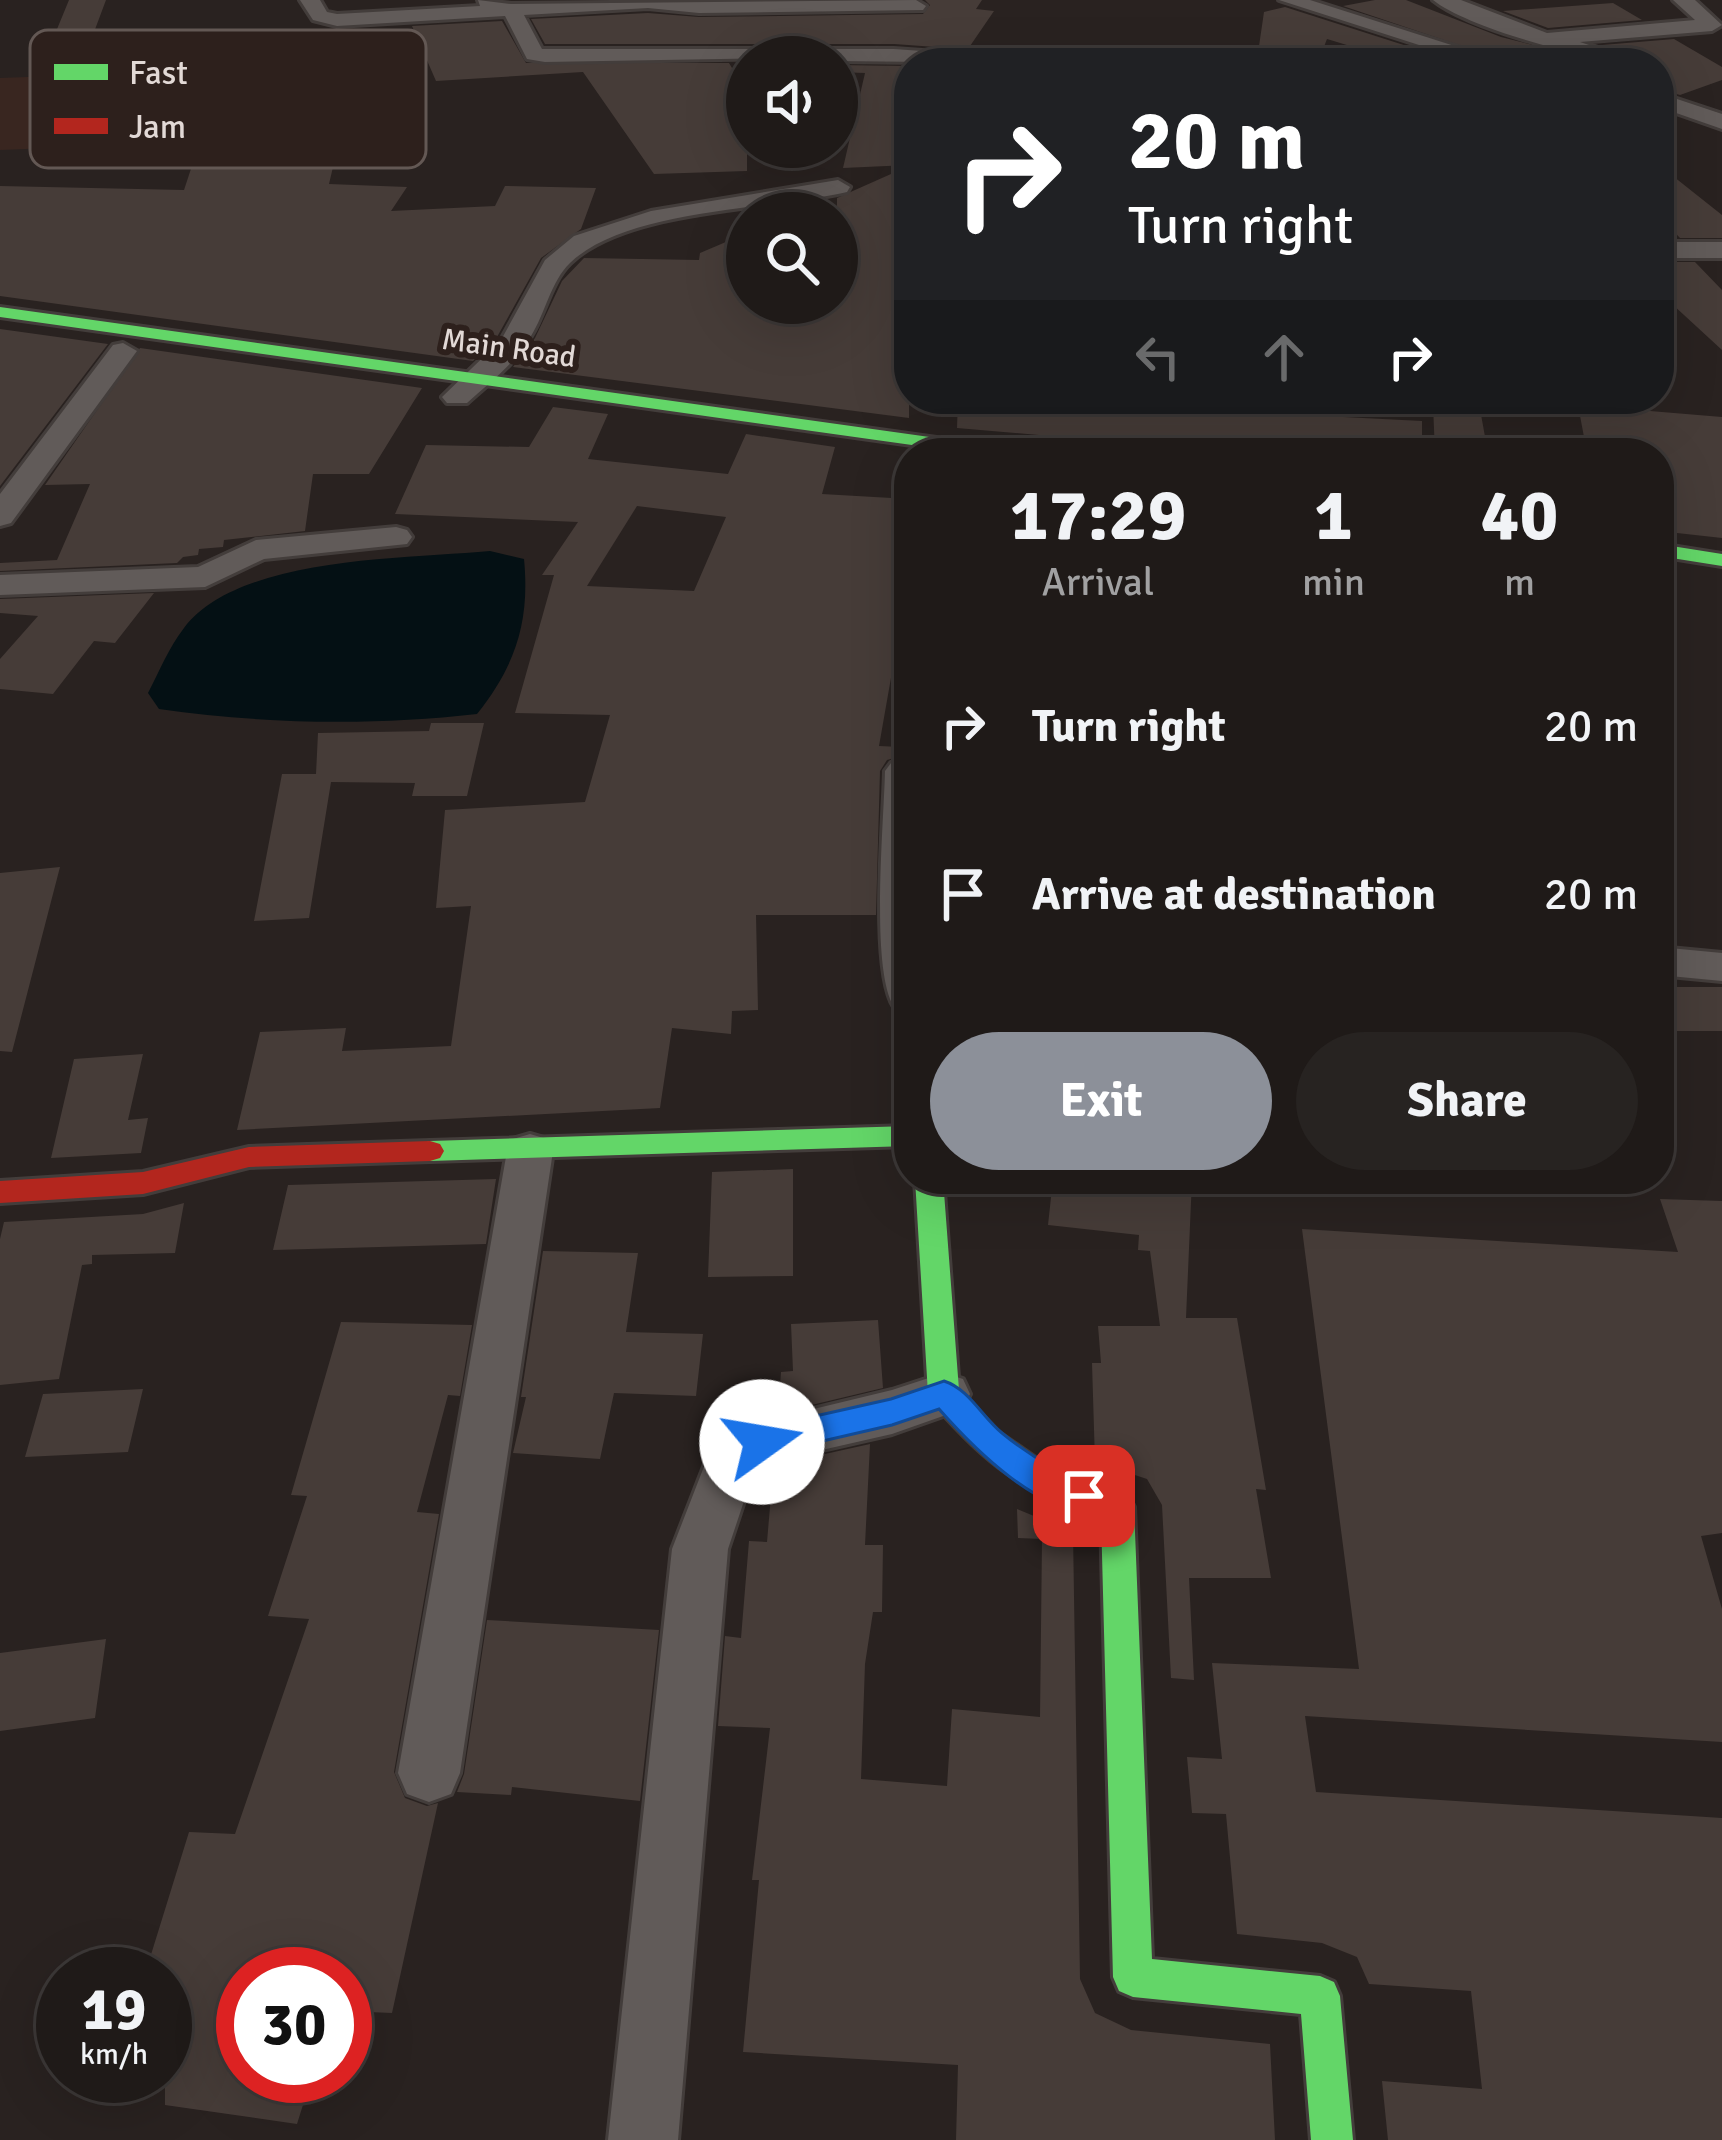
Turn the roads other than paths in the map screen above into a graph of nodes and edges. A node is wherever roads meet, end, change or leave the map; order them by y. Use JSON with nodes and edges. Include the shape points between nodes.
{"nodes":[{"id":1,"x":310,"y":0,"type":"edge"},
{"id":2,"x":479,"y":0,"type":"edge"},
{"id":3,"x":1289,"y":0,"type":"edge"},
{"id":4,"x":1443,"y":0,"type":"edge"},
{"id":5,"x":648,"y":1,"type":"edge"},
{"id":6,"x":1688,"y":3,"type":"edge"},
{"id":7,"x":1722,"y":7,"type":"edge"},
{"id":8,"x":512,"y":11,"type":"junction"},
{"id":9,"x":909,"y":24,"type":"edge"},
{"id":10,"x":620,"y":29,"type":"junction"},
{"id":11,"x":1545,"y":39,"type":"junction"},
{"id":12,"x":969,"y":48,"type":"edge"},
{"id":13,"x":1447,"y":48,"type":"edge"},
{"id":14,"x":1578,"y":48,"type":"edge"},
{"id":15,"x":1674,"y":105,"type":"edge"},
{"id":16,"x":1722,"y":122,"type":"edge"},
{"id":17,"x":838,"y":187,"type":"dead end"},
{"id":18,"x":1674,"y":250,"type":"edge"},
{"id":19,"x":1692,"y":250,"type":"junction"},
{"id":20,"x":1722,"y":250,"type":"edge"},
{"id":21,"x":1722,"y":279,"type":"edge"},
{"id":22,"x":0,"y":312,"type":"edge"},
{"id":23,"x":0,"y":332,"type":"edge"},
{"id":24,"x":123,"y":351,"type":"junction"},
{"id":25,"x":477,"y":377,"type":"junction"},
{"id":26,"x":457,"y":398,"type":"junction"},
{"id":27,"x":894,"y":441,"type":"edge"},
{"id":28,"x":894,"y":464,"type":"edge"},
{"id":29,"x":0,"y":516,"type":"edge"},
{"id":30,"x":396,"y":537,"type":"dead end"},
{"id":31,"x":1674,"y":552,"type":"edge"},
{"id":32,"x":1722,"y":560,"type":"edge"},
{"id":33,"x":1674,"y":576,"type":"edge"},
{"id":34,"x":1722,"y":583,"type":"edge"},
{"id":35,"x":0,"y":585,"type":"edge"},
{"id":36,"x":1674,"y":963,"type":"edge"},
{"id":37,"x":1722,"y":967,"type":"edge"},
{"id":38,"x":894,"y":1137,"type":"edge"},
{"id":39,"x":530,"y":1150,"type":"junction"},
{"id":40,"x":0,"y":1192,"type":"edge"},
{"id":41,"x":930,"y":1194,"type":"edge"},
{"id":42,"x":944,"y":1394,"type":"junction"},
{"id":43,"x":429,"y":1773,"type":"dead end"},
{"id":44,"x":644,"y":2140,"type":"edge"},
{"id":45,"x":1332,"y":2140,"type":"edge"}],
"edges":[{"from":1,"to":8,"type":"street","via":[[320,16],[337,20]]},
{"from":2,"to":8,"type":"street"},
{"from":3,"to":13,"type":"street"},
{"from":4,"to":11,"type":"street"},
{"from":5,"to":9,"type":"street"},
{"from":5,"to":10,"type":"street"},
{"from":6,"to":7,"type":"street"},
{"from":6,"to":11,"type":"street","via":[[1712,25]]},
{"from":8,"to":10,"type":"street"},
{"from":8,"to":10,"type":"street","via":[[534,55]]},
{"from":9,"to":10,"type":"street"},
{"from":9,"to":12,"type":"street"},
{"from":11,"to":14,"type":"street"},
{"from":15,"to":16,"type":"street"},
{"from":17,"to":25,"type":"street","via":[[677,214],[575,247],[557,260],[510,347]]},
{"from":18,"to":19,"type":"street"},
{"from":19,"to":20,"type":"street"},
{"from":19,"to":21,"type":"street"},
{"from":22,"to":25,"type":"main road","name":"Main Road"},
{"from":23,"to":24,"type":"main road","name":"Main Road"},
{"from":24,"to":26,"type":"main road","name":"Main Road"},
{"from":24,"to":29,"type":"street"},
{"from":25,"to":26,"type":"street"},
{"from":25,"to":27,"type":"main road","name":"Main Road"},
{"from":26,"to":28,"type":"main road","name":"Main Road"},
{"from":30,"to":35,"type":"street","via":[[256,550],[205,577]]},
{"from":31,"to":32,"type":"main road"},
{"from":33,"to":34,"type":"main road"},
{"from":36,"to":37,"type":"street"},
{"from":38,"to":39,"type":"main road"},
{"from":39,"to":40,"type":"main road","via":[[249,1157],[143,1183]]},
{"from":39,"to":43,"type":"street"},
{"from":41,"to":42,"type":"main road"},
{"from":42,"to":44,"type":"street","via":[[762,1442],[724,1480],[700,1550]]},
{"from":42,"to":45,"type":"main road","via":[[987,1441],[1050,1486],[1117,1507],[1133,1977],[1320,1996]]}]}
